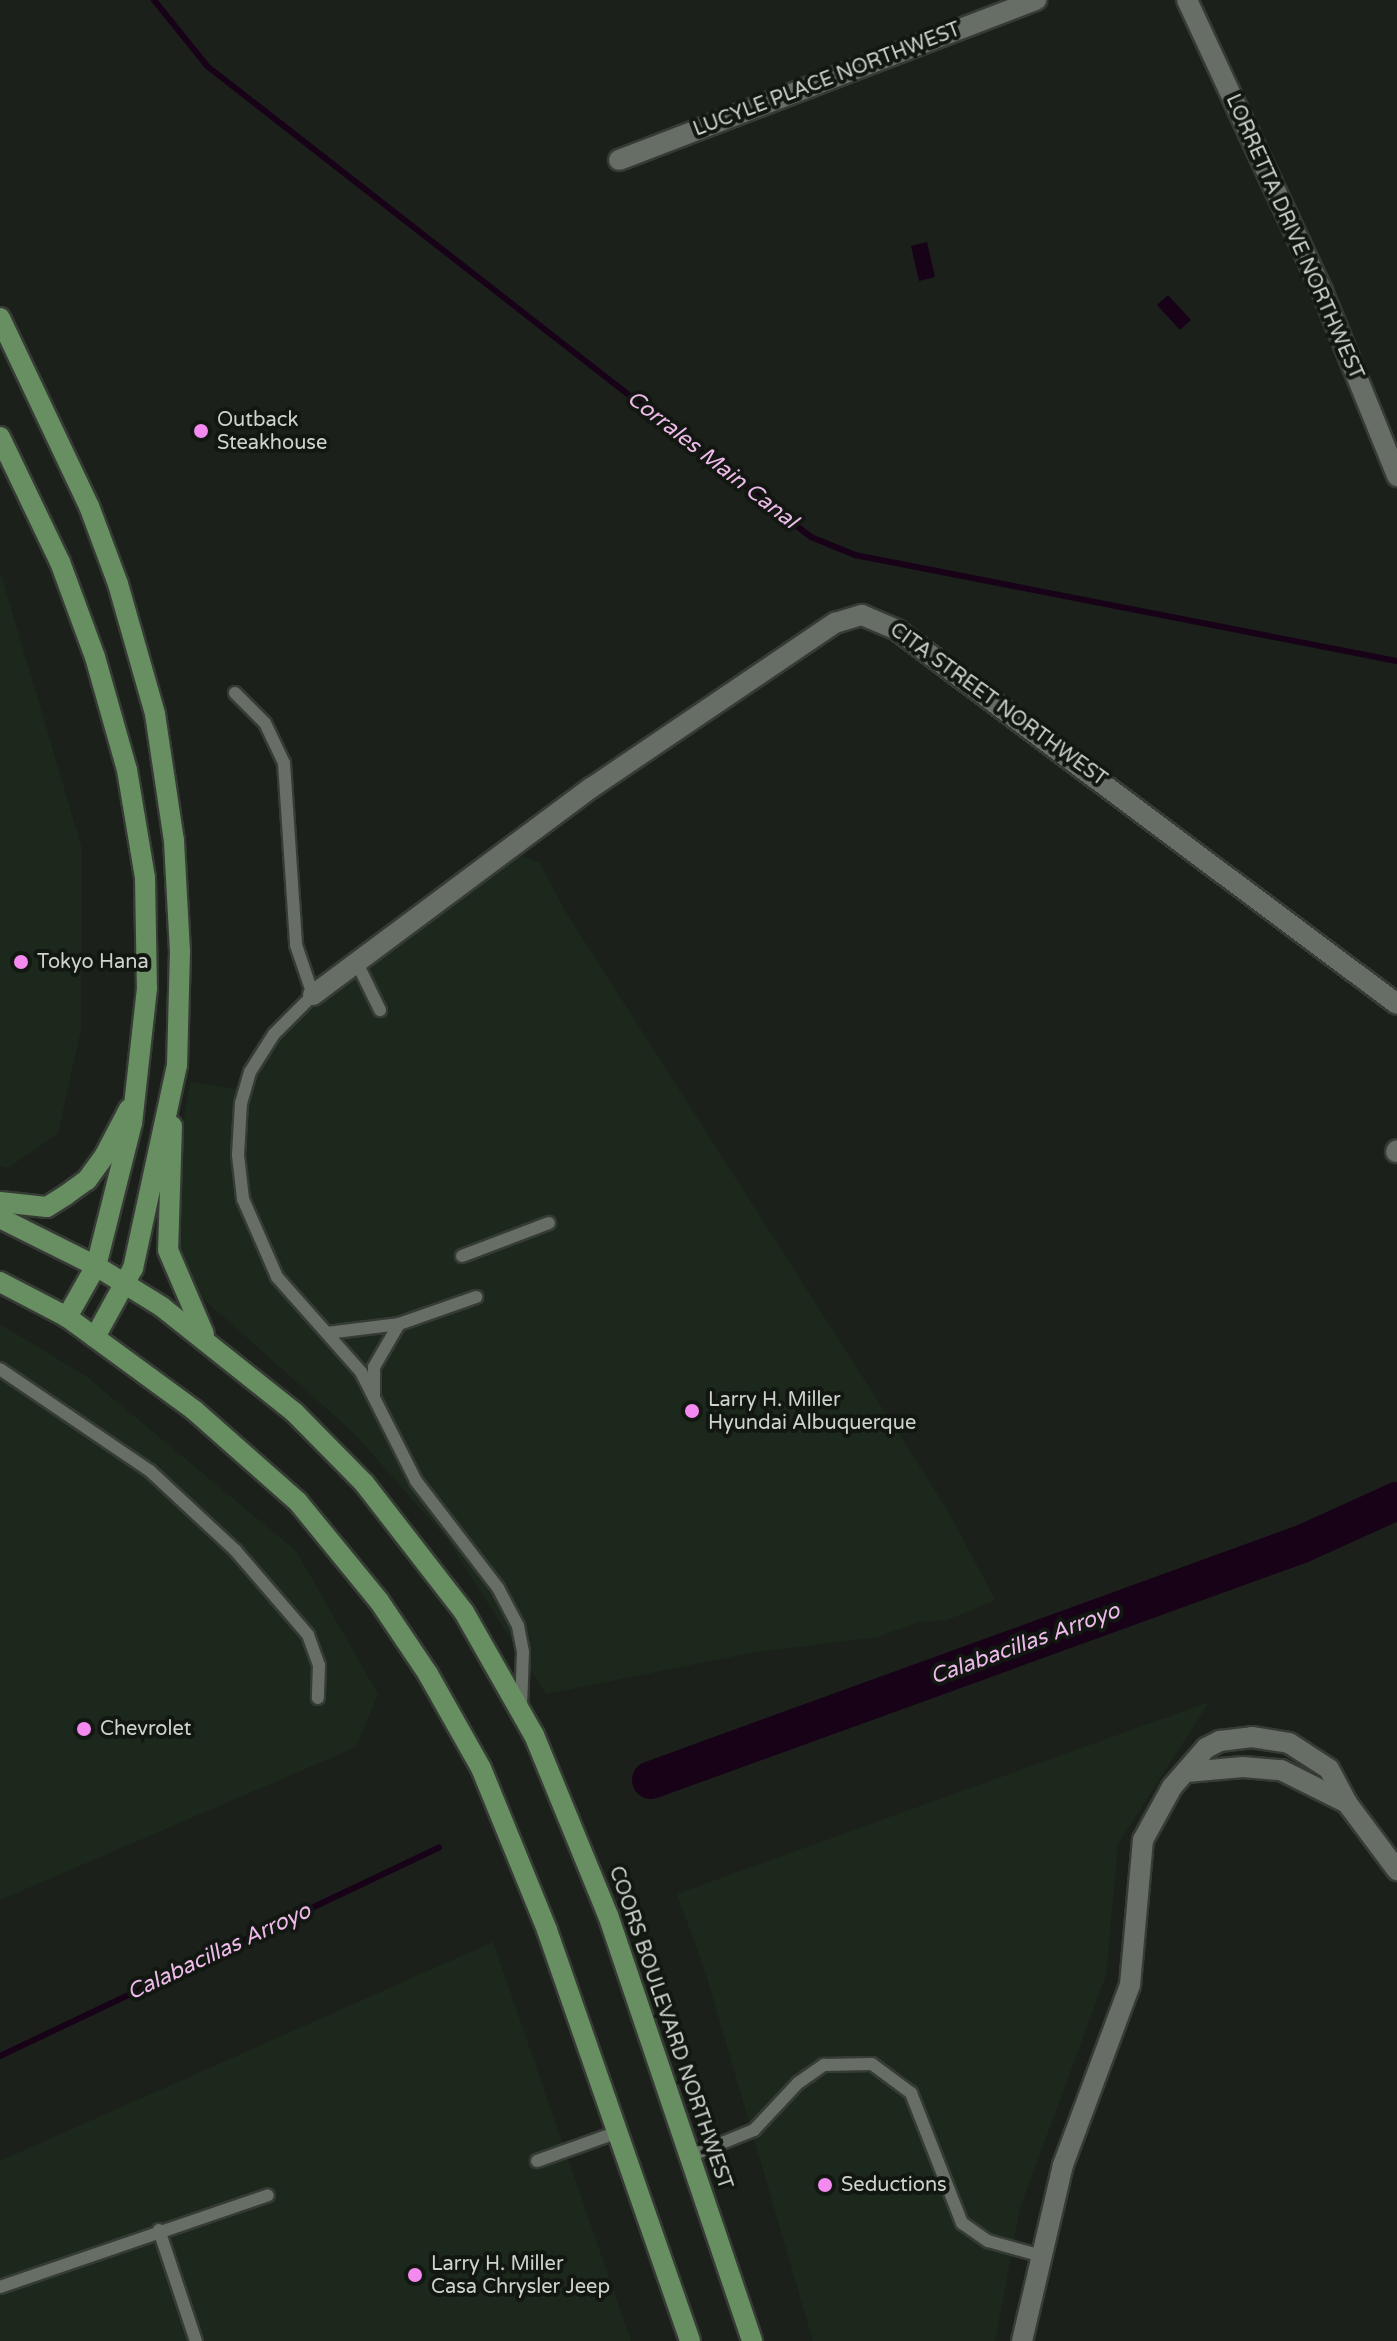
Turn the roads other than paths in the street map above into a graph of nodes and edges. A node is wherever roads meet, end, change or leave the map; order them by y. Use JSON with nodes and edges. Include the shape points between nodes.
{"nodes":[{"id":1,"x":1036,"y":0,"type":"edge"},
{"id":2,"x":1187,"y":0,"type":"edge"},
{"id":3,"x":619,"y":160,"type":"dead end"},
{"id":4,"x":0,"y":318,"type":"edge"},
{"id":5,"x":0,"y":437,"type":"edge"},
{"id":6,"x":1397,"y":476,"type":"edge"},
{"id":7,"x":235,"y":693,"type":"dead end"},
{"id":8,"x":355,"y":959,"type":"junction"},
{"id":9,"x":313,"y":995,"type":"junction"},
{"id":10,"x":1397,"y":1004,"type":"edge"},
{"id":11,"x":380,"y":1010,"type":"dead end"},
{"id":12,"x":177,"y":1065,"type":"junction"},
{"id":13,"x":137,"y":1091,"type":"junction"},
{"id":14,"x":0,"y":1202,"type":"edge"},
{"id":15,"x":0,"y":1218,"type":"edge"},
{"id":16,"x":549,"y":1223,"type":"dead end"},
{"id":17,"x":462,"y":1256,"type":"dead end"},
{"id":18,"x":96,"y":1266,"type":"junction"},
{"id":19,"x":0,"y":1282,"type":"edge"},
{"id":20,"x":127,"y":1284,"type":"junction"},
{"id":21,"x":476,"y":1297,"type":"dead end"},
{"id":22,"x":67,"y":1317,"type":"junction"},
{"id":23,"x":399,"y":1324,"type":"junction"},
{"id":24,"x":327,"y":1333,"type":"junction"},
{"id":25,"x":95,"y":1337,"type":"junction"},
{"id":26,"x":206,"y":1337,"type":"junction"},
{"id":27,"x":0,"y":1369,"type":"edge"},
{"id":28,"x":374,"y":1395,"type":"junction"},
{"id":29,"x":318,"y":1698,"type":"dead end"},
{"id":30,"x":521,"y":1707,"type":"junction"},
{"id":31,"x":1187,"y":1772,"type":"junction"},
{"id":32,"x":1347,"y":1803,"type":"junction"},
{"id":33,"x":1397,"y":1870,"type":"edge"},
{"id":34,"x":618,"y":2132,"type":"junction"},
{"id":35,"x":690,"y":2156,"type":"junction"},
{"id":36,"x":537,"y":2161,"type":"dead end"},
{"id":37,"x":633,"y":2177,"type":"junction"},
{"id":38,"x":268,"y":2195,"type":"dead end"},
{"id":39,"x":159,"y":2230,"type":"junction"},
{"id":40,"x":1038,"y":2255,"type":"junction"},
{"id":41,"x":0,"y":2287,"type":"edge"},
{"id":42,"x":196,"y":2341,"type":"edge"},
{"id":43,"x":690,"y":2341,"type":"edge"},
{"id":44,"x":702,"y":2341,"type":"edge"},
{"id":45,"x":752,"y":2341,"type":"edge"},
{"id":46,"x":1022,"y":2341,"type":"edge"}],
"edges":[{"from":1,"to":3,"type":"street","name":"LUCYLE PLACE NORTHWEST"},
{"from":2,"to":6,"type":"street","name":"LORRETTA DRIVE NORTHWEST","via":[[1322,291]]},
{"from":4,"to":12,"type":"main road","via":[[89,506],[126,606],[155,714],[180,914]]},
{"from":5,"to":13,"type":"main road","via":[[83,621],[134,801],[148,955]]},
{"from":7,"to":9,"type":"lane","via":[[270,730],[284,763],[296,945]]},
{"from":8,"to":9,"type":"street","name":"CITA STREET NORTHWEST"},
{"from":8,"to":10,"type":"street","name":"CITA STREET NORTHWEST","via":[[591,788],[835,623],[862,615],[887,623],[908,638]]},
{"from":8,"to":11,"type":"lane"},
{"from":9,"to":24,"type":"lane","via":[[274,1034],[250,1072],[241,1103],[238,1155],[243,1199],[258,1243],[277,1277]]},
{"from":12,"to":20,"type":"main road"},
{"from":12,"to":26,"type":"main road","via":[[166,1192],[168,1250]]},
{"from":13,"to":14,"type":"main road","via":[[87,1180],[47,1207]]},
{"from":13,"to":18,"type":"main road","via":[[120,1187]]},
{"from":15,"to":18,"type":"main road","name":"COORS BOULEVARD NORTHWEST"},
{"from":16,"to":17,"type":"lane"},
{"from":18,"to":20,"type":"main road","name":"COORS BOULEVARD NORTHWEST"},
{"from":18,"to":22,"type":"main road"},
{"from":19,"to":22,"type":"main road"},
{"from":20,"to":25,"type":"main road"},
{"from":20,"to":26,"type":"main road","name":"COORS BOULEVARD NORTHWEST"},
{"from":21,"to":23,"type":"lane"},
{"from":22,"to":25,"type":"main road"},
{"from":23,"to":24,"type":"lane"},
{"from":23,"to":28,"type":"lane","via":[[374,1367]]},
{"from":24,"to":28,"type":"lane"},
{"from":25,"to":34,"type":"main road","via":[[194,1410],[298,1502],[379,1601],[481,1768],[547,1930]]},
{"from":26,"to":30,"type":"main road","name":"COORS BOULEVARD NORTHWEST","via":[[294,1412],[364,1483],[447,1587]]},
{"from":27,"to":29,"type":"lane","via":[[150,1471],[242,1558],[308,1635],[319,1665]]},
{"from":28,"to":30,"type":"lane","via":[[392,1442],[416,1481],[498,1588],[518,1626],[525,1683]]},
{"from":30,"to":35,"type":"main road","name":"COORS BOULEVARD NORTHWEST","via":[[608,1915]]},
{"from":31,"to":32,"type":"street","via":[[1271,1768]]},
{"from":31,"to":32,"type":"street","via":[[1206,1748],[1252,1737],[1289,1743],[1329,1769]]},
{"from":31,"to":40,"type":"street","via":[[1161,1804],[1143,1840],[1130,1985],[1072,2136]]},
{"from":32,"to":33,"type":"street"},
{"from":34,"to":36,"type":"lane"},
{"from":34,"to":37,"type":"main road"},
{"from":35,"to":40,"type":"lane","via":[[754,2130],[798,2083],[824,2065],[872,2064],[911,2093],[962,2223],[988,2241]]},
{"from":35,"to":45,"type":"main road","name":"COORS BOULEVARD NORTHWEST"},
{"from":37,"to":43,"type":"main road"},
{"from":37,"to":44,"type":"main road","via":[[672,2252]]},
{"from":38,"to":39,"type":"lane"},
{"from":39,"to":41,"type":"lane"},
{"from":39,"to":42,"type":"lane"},
{"from":40,"to":46,"type":"street"}]}
